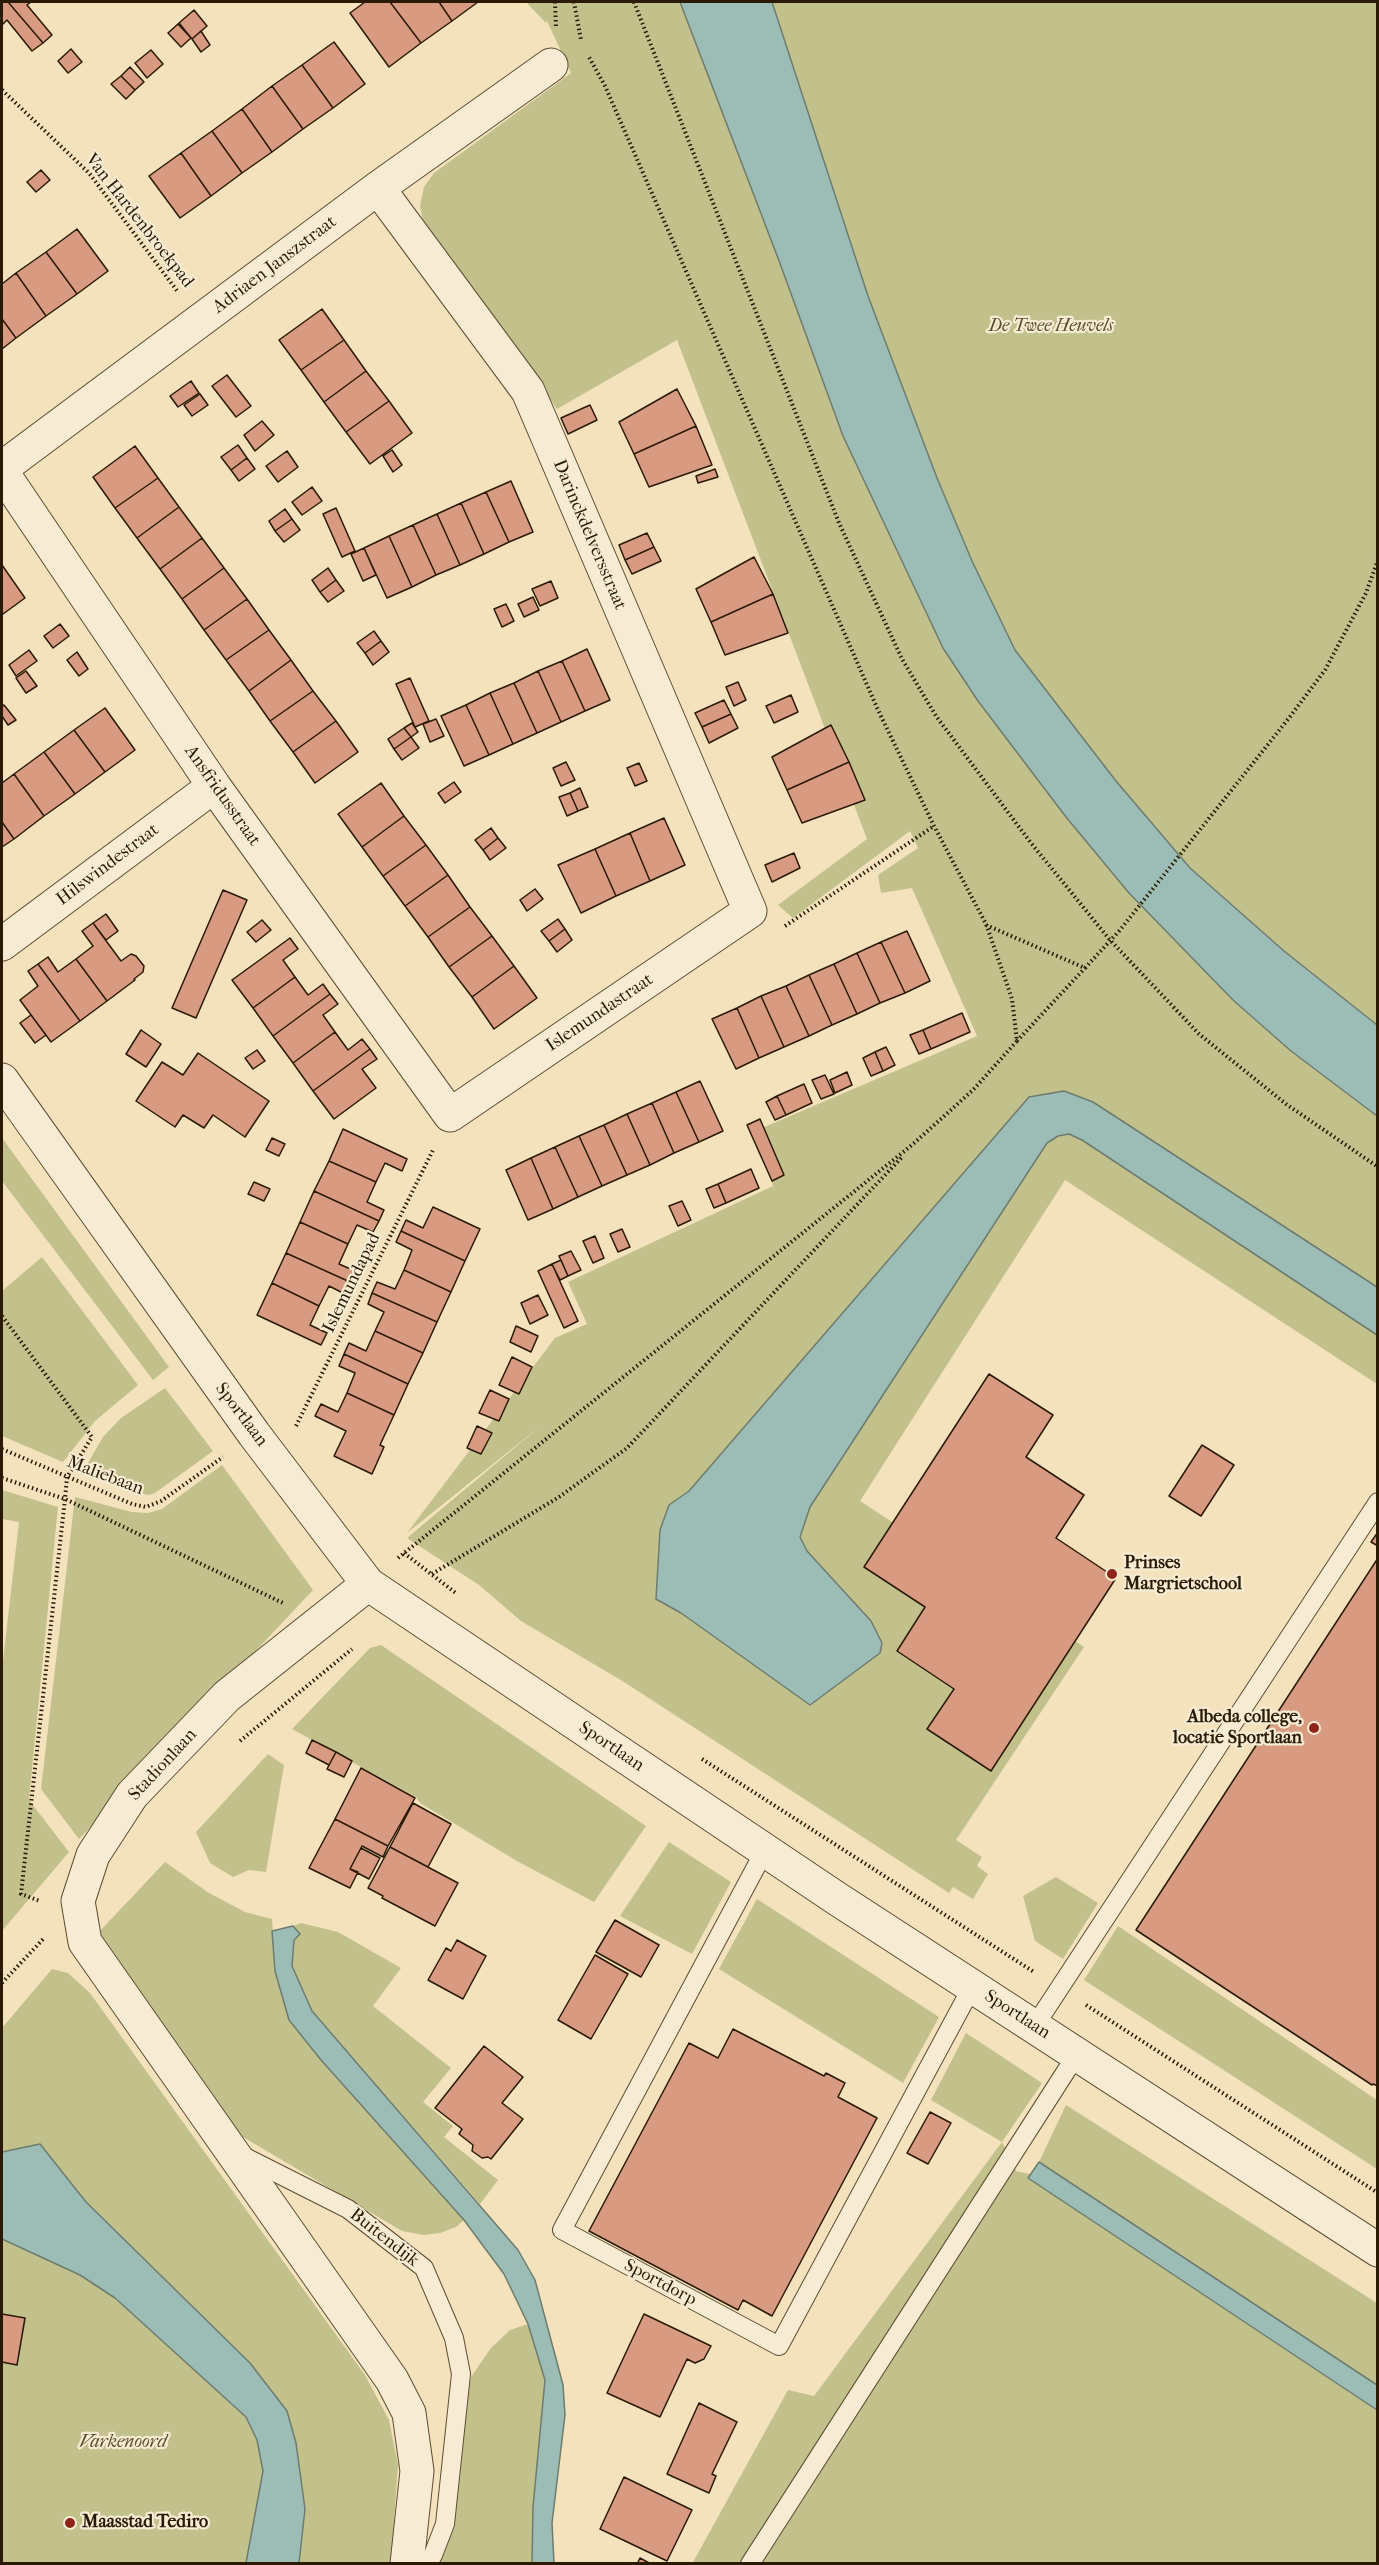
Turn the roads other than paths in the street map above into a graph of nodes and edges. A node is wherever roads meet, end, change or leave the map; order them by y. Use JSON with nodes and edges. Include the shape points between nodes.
{"nodes":[{"id":1,"x":550,"y":65,"type":"dead end"},
{"id":2,"x":378,"y":188,"type":"junction"},
{"id":3,"x":2,"y":470,"type":"edge"},
{"id":4,"x":214,"y":786,"type":"junction"},
{"id":5,"x":750,"y":911,"type":"joint"},
{"id":6,"x":2,"y":944,"type":"edge"},
{"id":7,"x":2,"y":1080,"type":"edge"},
{"id":8,"x":450,"y":1115,"type":"joint"},
{"id":9,"x":1377,"y":1502,"type":"edge"},
{"id":10,"x":368,"y":1584,"type":"junction"},
{"id":11,"x":765,"y":1850,"type":"junction"},
{"id":12,"x":73,"y":1906,"type":"joint"},
{"id":13,"x":972,"y":1987,"type":"junction"},
{"id":14,"x":1034,"y":2027,"type":"junction"},
{"id":15,"x":1077,"y":2054,"type":"junction"},
{"id":16,"x":232,"y":2151,"type":"junction"},
{"id":17,"x":1377,"y":2250,"type":"edge"},
{"id":18,"x":407,"y":2564,"type":"edge"},
{"id":19,"x":428,"y":2564,"type":"edge"},
{"id":20,"x":750,"y":2564,"type":"edge"}],
"edges":[{"from":1,"to":2,"type":"street","name":"Adriaen Janszstraat"},
{"from":2,"to":3,"type":"street","name":"Adriaen Janszstraat"},
{"from":2,"to":5,"type":"street","name":"Darinckdelversstraat","via":[[528,391]]},
{"from":3,"to":4,"type":"street","name":"Ansfridusstraat"},
{"from":4,"to":6,"type":"street","name":"Hilswindestraat"},
{"from":4,"to":8,"type":"street","name":"Ansfridusstraat"},
{"from":5,"to":8,"type":"street","name":"Islemundastraat"},
{"from":7,"to":10,"type":"street","name":"Sportlaan","via":[[254,1434]]},
{"from":9,"to":14,"type":"lane"},
{"from":10,"to":11,"type":"street","name":"Sportlaan"},
{"from":10,"to":12,"type":"street","name":"Stadionlaan","via":[[227,1696],[132,1795],[93,1855]]},
{"from":11,"to":13,"type":"street","name":"Sportlaan"},
{"from":11,"to":13,"type":"lane","name":"Sportdorp","via":[[562,2230],[778,2346]]},
{"from":12,"to":16,"type":"street","name":"Buitendijk","via":[[86,1942]]},
{"from":13,"to":14,"type":"street","name":"Sportlaan"},
{"from":14,"to":15,"type":"street","name":"Sportlaan"},
{"from":15,"to":17,"type":"street","name":"Sportlaan"},
{"from":15,"to":20,"type":"lane"},
{"from":16,"to":18,"type":"street","name":"Buitendijk","via":[[392,2380],[409,2414],[417,2471]]},
{"from":16,"to":19,"type":"lane","name":"Buitendijk","via":[[348,2210],[424,2268],[454,2338],[461,2374],[445,2524]]}]}
